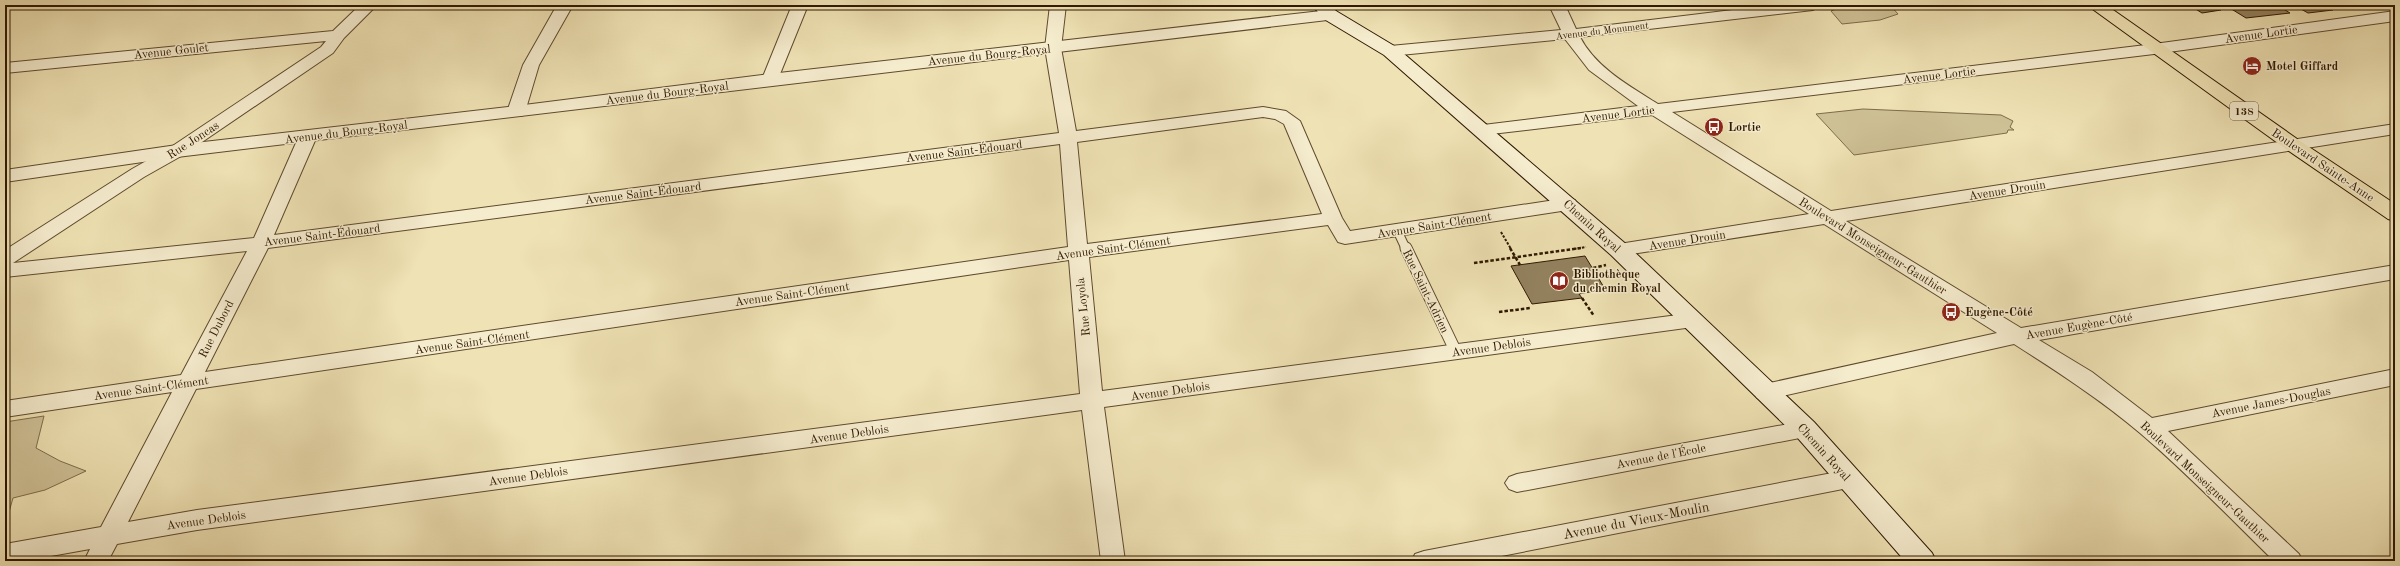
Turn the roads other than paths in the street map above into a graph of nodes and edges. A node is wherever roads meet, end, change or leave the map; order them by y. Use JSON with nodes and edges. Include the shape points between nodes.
{"nodes":[{"id":1,"x":369,"y":5,"type":"edge"},
{"id":2,"x":565,"y":5,"type":"edge"},
{"id":3,"x":800,"y":5,"type":"edge"},
{"id":4,"x":1058,"y":5,"type":"edge"},
{"id":5,"x":1557,"y":5,"type":"edge"},
{"id":6,"x":1813,"y":5,"type":"edge"},
{"id":7,"x":2095,"y":5,"type":"edge"},
{"id":8,"x":1325,"y":10,"type":"edge"},
{"id":9,"x":2395,"y":16,"type":"edge"},
{"id":10,"x":338,"y":34,"type":"junction"},
{"id":11,"x":1570,"y":34,"type":"junction"},
{"id":12,"x":1054,"y":48,"type":"junction"},
{"id":13,"x":2154,"y":49,"type":"junction"},
{"id":14,"x":1390,"y":51,"type":"junction"},
{"id":15,"x":5,"y":68,"type":"edge"},
{"id":16,"x":770,"y":79,"type":"junction"},
{"id":17,"x":1654,"y":110,"type":"junction"},
{"id":18,"x":516,"y":112,"type":"junction"},
{"id":19,"x":2395,"y":129,"type":"edge"},
{"id":20,"x":1483,"y":130,"type":"junction"},
{"id":21,"x":308,"y":136,"type":"junction"},
{"id":22,"x":1068,"y":138,"type":"junction"},
{"id":23,"x":2293,"y":145,"type":"junction"},
{"id":24,"x":177,"y":151,"type":"junction"},
{"id":25,"x":5,"y":176,"type":"edge"},
{"id":26,"x":1568,"y":204,"type":"junction"},
{"id":27,"x":2395,"y":214,"type":"edge"},
{"id":28,"x":1333,"y":218,"type":"junction"},
{"id":29,"x":1830,"y":218,"type":"junction"},
{"id":30,"x":1398,"y":230,"type":"junction"},
{"id":31,"x":261,"y":243,"type":"junction"},
{"id":32,"x":1615,"y":247,"type":"junction"},
{"id":33,"x":1078,"y":252,"type":"junction"},
{"id":34,"x":5,"y":259,"type":"edge"},
{"id":35,"x":5,"y":270,"type":"edge"},
{"id":36,"x":2395,"y":272,"type":"edge"},
{"id":37,"x":1693,"y":320,"type":"junction"},
{"id":38,"x":2019,"y":336,"type":"junction"},
{"id":39,"x":1456,"y":352,"type":"junction"},
{"id":40,"x":2395,"y":377,"type":"edge"},
{"id":41,"x":188,"y":384,"type":"junction"},
{"id":42,"x":1765,"y":392,"type":"junction"},
{"id":43,"x":1092,"y":402,"type":"junction"},
{"id":44,"x":5,"y":409,"type":"edge"},
{"id":45,"x":2148,"y":427,"type":"junction"},
{"id":46,"x":1805,"y":429,"type":"junction"},
{"id":47,"x":1848,"y":479,"type":"junction"},
{"id":48,"x":1517,"y":483,"type":"dead end"},
{"id":49,"x":109,"y":536,"type":"junction"},
{"id":50,"x":5,"y":554,"type":"edge"},
{"id":51,"x":96,"y":561,"type":"edge"},
{"id":52,"x":1113,"y":561,"type":"edge"},
{"id":53,"x":1424,"y":561,"type":"edge"},
{"id":54,"x":1922,"y":561,"type":"edge"},
{"id":55,"x":2290,"y":561,"type":"edge"}],
"edges":[{"from":1,"to":10,"type":"street","name":"Rue Joncas"},
{"from":2,"to":18,"type":"street","via":[[531,65]]},
{"from":3,"to":16,"type":"street"},
{"from":4,"to":12,"type":"street","name":"Rue Loyola"},
{"from":5,"to":11,"type":"street","name":"Boulevard Monseigneur-Gauthier"},
{"from":6,"to":11,"type":"street","name":"Avenue du Monument"},
{"from":7,"to":13,"type":"main road","name":"Boulevard Sainte-Anne","number":"138"},
{"from":8,"to":12,"type":"street","name":"Avenue du Bourg-Royal"},
{"from":8,"to":14,"type":"street","name":"Chemin Royal"},
{"from":9,"to":13,"type":"street","name":"Avenue Lortie"},
{"from":10,"to":15,"type":"street","name":"Avenue Goulet"},
{"from":10,"to":24,"type":"street","name":"Rue Joncas","via":[[327,50]]},
{"from":11,"to":14,"type":"street","name":"Avenue du Monument"},
{"from":11,"to":17,"type":"street","name":"Boulevard Monseigneur-Gauthier","via":[[1595,67]]},
{"from":12,"to":16,"type":"street","name":"Avenue du Bourg-Royal"},
{"from":12,"to":22,"type":"street","name":"Rue Loyola"},
{"from":13,"to":17,"type":"street","name":"Avenue Lortie"},
{"from":13,"to":23,"type":"main road","name":"Boulevard Sainte-Anne","number":"138"},
{"from":14,"to":20,"type":"street","name":"Chemin Royal"},
{"from":16,"to":18,"type":"street","name":"Avenue du Bourg-Royal"},
{"from":17,"to":20,"type":"street","name":"Avenue Lortie"},
{"from":17,"to":29,"type":"street","name":"Boulevard Monseigneur-Gauthier"},
{"from":18,"to":21,"type":"street","name":"Avenue du Bourg-Royal"},
{"from":19,"to":23,"type":"street","name":"Avenue Drouin"},
{"from":20,"to":26,"type":"street","name":"Chemin Royal"},
{"from":21,"to":24,"type":"street","name":"Avenue du Bourg-Royal"},
{"from":21,"to":31,"type":"street","name":"Rue Dubord"},
{"from":22,"to":28,"type":"street","name":"Avenue Saint-Édouard","via":[[1263,112],[1280,115],[1291,121]]},
{"from":22,"to":31,"type":"street","name":"Avenue Saint-Édouard"},
{"from":22,"to":33,"type":"street","name":"Rue Loyola"},
{"from":23,"to":27,"type":"main road","name":"Boulevard Sainte-Anne","number":"138"},
{"from":23,"to":29,"type":"street","name":"Avenue Drouin"},
{"from":24,"to":25,"type":"street","name":"Avenue du Bourg-Royal"},
{"from":24,"to":34,"type":"street","name":"Rue Joncas","via":[[138,173]]},
{"from":26,"to":30,"type":"street","name":"Avenue Saint-Clément"},
{"from":26,"to":32,"type":"street","name":"Chemin Royal"},
{"from":28,"to":30,"type":"street","name":"Avenue Saint-Clément","via":[[1345,238]]},
{"from":28,"to":33,"type":"street","name":"Avenue Saint-Clément"},
{"from":29,"to":32,"type":"street","name":"Avenue Drouin"},
{"from":29,"to":38,"type":"street","name":"Boulevard Monseigneur-Gauthier"},
{"from":30,"to":39,"type":"lane","name":"Rue Saint-Adrien"},
{"from":31,"to":35,"type":"street","name":"Avenue Saint-Édouard"},
{"from":31,"to":41,"type":"street","name":"Rue Dubord"},
{"from":32,"to":37,"type":"street","name":"Chemin Royal"},
{"from":33,"to":41,"type":"street","name":"Avenue Saint-Clément"},
{"from":33,"to":43,"type":"street","name":"Rue Loyola"},
{"from":36,"to":38,"type":"street","name":"Avenue Eugène-Côté"},
{"from":37,"to":39,"type":"street","name":"Avenue Deblois"},
{"from":37,"to":42,"type":"street","name":"Chemin Royal"},
{"from":38,"to":42,"type":"street","name":"Avenue Eugène-Côté"},
{"from":38,"to":45,"type":"street","name":"Boulevard Monseigneur-Gauthier","via":[[2084,378]]},
{"from":39,"to":43,"type":"street","name":"Avenue Deblois"},
{"from":40,"to":45,"type":"street","name":"Avenue James-Douglas"},
{"from":41,"to":44,"type":"street","name":"Avenue Saint-Clément"},
{"from":41,"to":49,"type":"street","name":"Rue Dubord"},
{"from":42,"to":46,"type":"street","name":"Chemin Royal"},
{"from":43,"to":49,"type":"street","name":"Avenue Deblois","via":[[205,519]]},
{"from":43,"to":52,"type":"street","name":"Rue Loyola"},
{"from":45,"to":55,"type":"street","name":"Boulevard Monseigneur-Gauthier"},
{"from":46,"to":47,"type":"street","name":"Chemin Royal"},
{"from":46,"to":48,"type":"street","name":"Avenue de l'École"},
{"from":47,"to":53,"type":"street","name":"Avenue du Vieux-Moulin"},
{"from":47,"to":54,"type":"street","name":"Chemin Royal"},
{"from":49,"to":50,"type":"street","name":"Avenue Deblois"},
{"from":49,"to":51,"type":"street","name":"Rue Dubord"}]}
